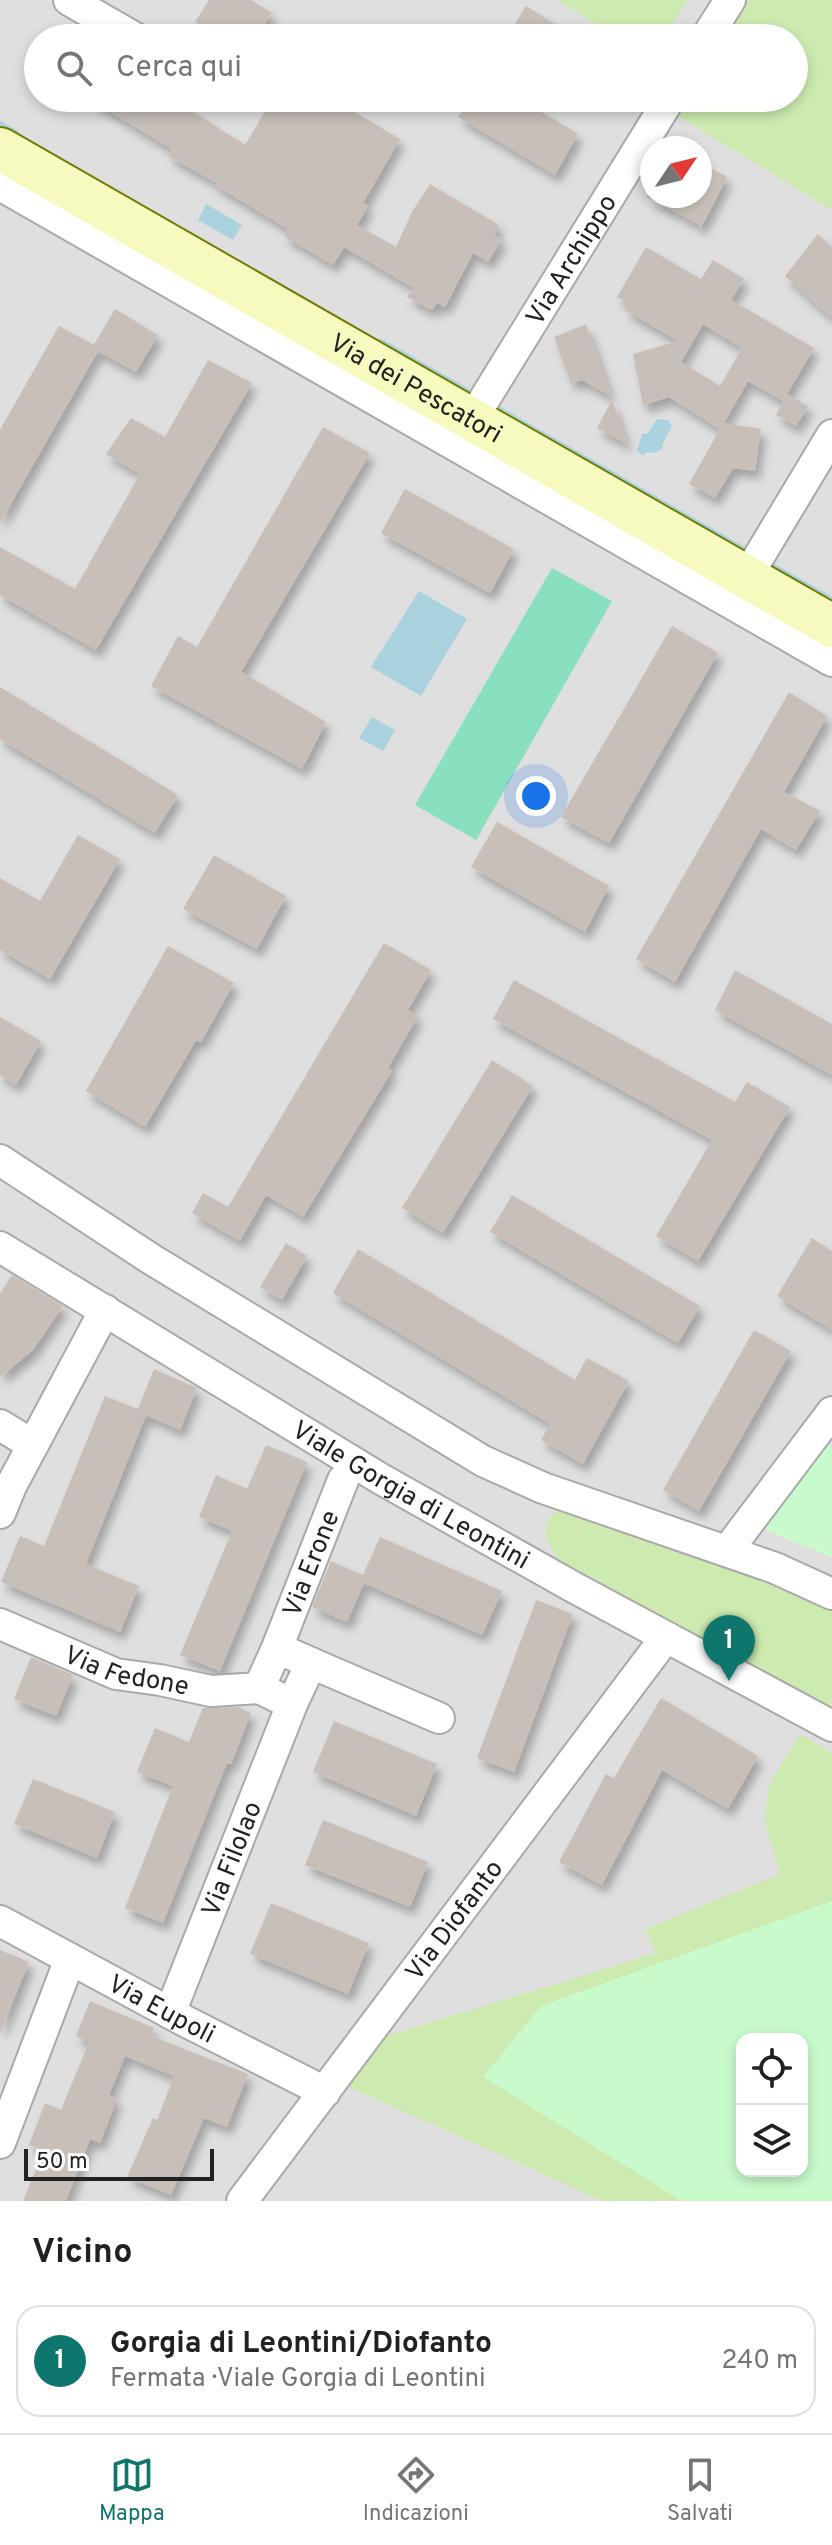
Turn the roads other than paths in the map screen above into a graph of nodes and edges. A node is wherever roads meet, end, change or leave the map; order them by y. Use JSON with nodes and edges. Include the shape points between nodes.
{"nodes":[{"id":1,"x":69,"y":0,"type":"edge"},
{"id":2,"x":730,"y":0,"type":"edge"},
{"id":3,"x":111,"y":24,"type":"edge"},
{"id":4,"x":715,"y":24,"type":"edge"},
{"id":5,"x":661,"y":112,"type":"edge"},
{"id":6,"x":0,"y":149,"type":"edge"},
{"id":7,"x":0,"y":185,"type":"edge"},
{"id":8,"x":479,"y":408,"type":"junction"},
{"id":9,"x":832,"y":435,"type":"edge"},
{"id":10,"x":754,"y":564,"type":"junction"},
{"id":11,"x":832,"y":626,"type":"edge"},
{"id":12,"x":832,"y":661,"type":"edge"},
{"id":13,"x":0,"y":1160,"type":"edge"},
{"id":14,"x":0,"y":1247,"type":"edge"},
{"id":15,"x":105,"y":1310,"type":"junction"},
{"id":16,"x":832,"y":1412,"type":"edge"},
{"id":17,"x":0,"y":1425,"type":"edge"},
{"id":18,"x":33,"y":1445,"type":"junction"},
{"id":19,"x":343,"y":1480,"type":"dead end"},
{"id":20,"x":0,"y":1513,"type":"edge"},
{"id":21,"x":727,"y":1551,"type":"junction"},
{"id":22,"x":832,"y":1594,"type":"edge"},
{"id":23,"x":0,"y":1624,"type":"edge"},
{"id":24,"x":666,"y":1637,"type":"junction"},
{"id":25,"x":277,"y":1648,"type":"junction"},
{"id":26,"x":311,"y":1663,"type":"junction"},
{"id":27,"x":259,"y":1688,"type":"junction"},
{"id":28,"x":292,"y":1704,"type":"junction"},
{"id":29,"x":439,"y":1718,"type":"dead end"},
{"id":30,"x":832,"y":1726,"type":"edge"},
{"id":31,"x":0,"y":1921,"type":"edge"},
{"id":32,"x":70,"y":1959,"type":"junction"},
{"id":33,"x":170,"y":2013,"type":"junction"},
{"id":34,"x":325,"y":2092,"type":"junction"},
{"id":35,"x":0,"y":2143,"type":"edge"},
{"id":36,"x":242,"y":2201,"type":"edge"}],
"edges":[{"from":1,"to":3,"type":"street"},
{"from":2,"to":4,"type":"street"},
{"from":5,"to":8,"type":"street","name":"Via Archippo"},
{"from":6,"to":8,"type":"street","name":"Via dei Pescatori"},
{"from":7,"to":12,"type":"street","name":"Via dei Pescatori"},
{"from":8,"to":10,"type":"street","name":"Via dei Pescatori"},
{"from":9,"to":10,"type":"street"},
{"from":10,"to":11,"type":"street","name":"Via dei Pescatori"},
{"from":13,"to":21,"type":"street","via":[[140,1253],[472,1456],[525,1481]]},
{"from":14,"to":15,"type":"street","name":"Viale Gorgia di Leontini"},
{"from":15,"to":18,"type":"street"},
{"from":15,"to":24,"type":"street","name":"Viale Gorgia di Leontini","via":[[381,1479]]},
{"from":16,"to":21,"type":"street"},
{"from":17,"to":18,"type":"street"},
{"from":18,"to":20,"type":"street"},
{"from":19,"to":25,"type":"street","name":"Via Erone"},
{"from":21,"to":22,"type":"street"},
{"from":23,"to":27,"type":"street","name":"Via Fedone","via":[[116,1674],[211,1691]]},
{"from":24,"to":30,"type":"street","name":"Viale Gorgia di Leontini"},
{"from":24,"to":34,"type":"street","name":"Via Diofanto"},
{"from":25,"to":26,"type":"street"},
{"from":25,"to":27,"type":"street","name":"Via Erone"},
{"from":26,"to":28,"type":"street","name":"Via Filolao"},
{"from":26,"to":29,"type":"street"},
{"from":27,"to":28,"type":"street"},
{"from":28,"to":33,"type":"street","name":"Via Filolao"},
{"from":31,"to":32,"type":"street","name":"Via Eupoli"},
{"from":32,"to":33,"type":"street","name":"Via Eupoli"},
{"from":32,"to":35,"type":"street"},
{"from":33,"to":34,"type":"street","name":"Via Eupoli"},
{"from":34,"to":36,"type":"street","name":"Via Diofanto"}]}
